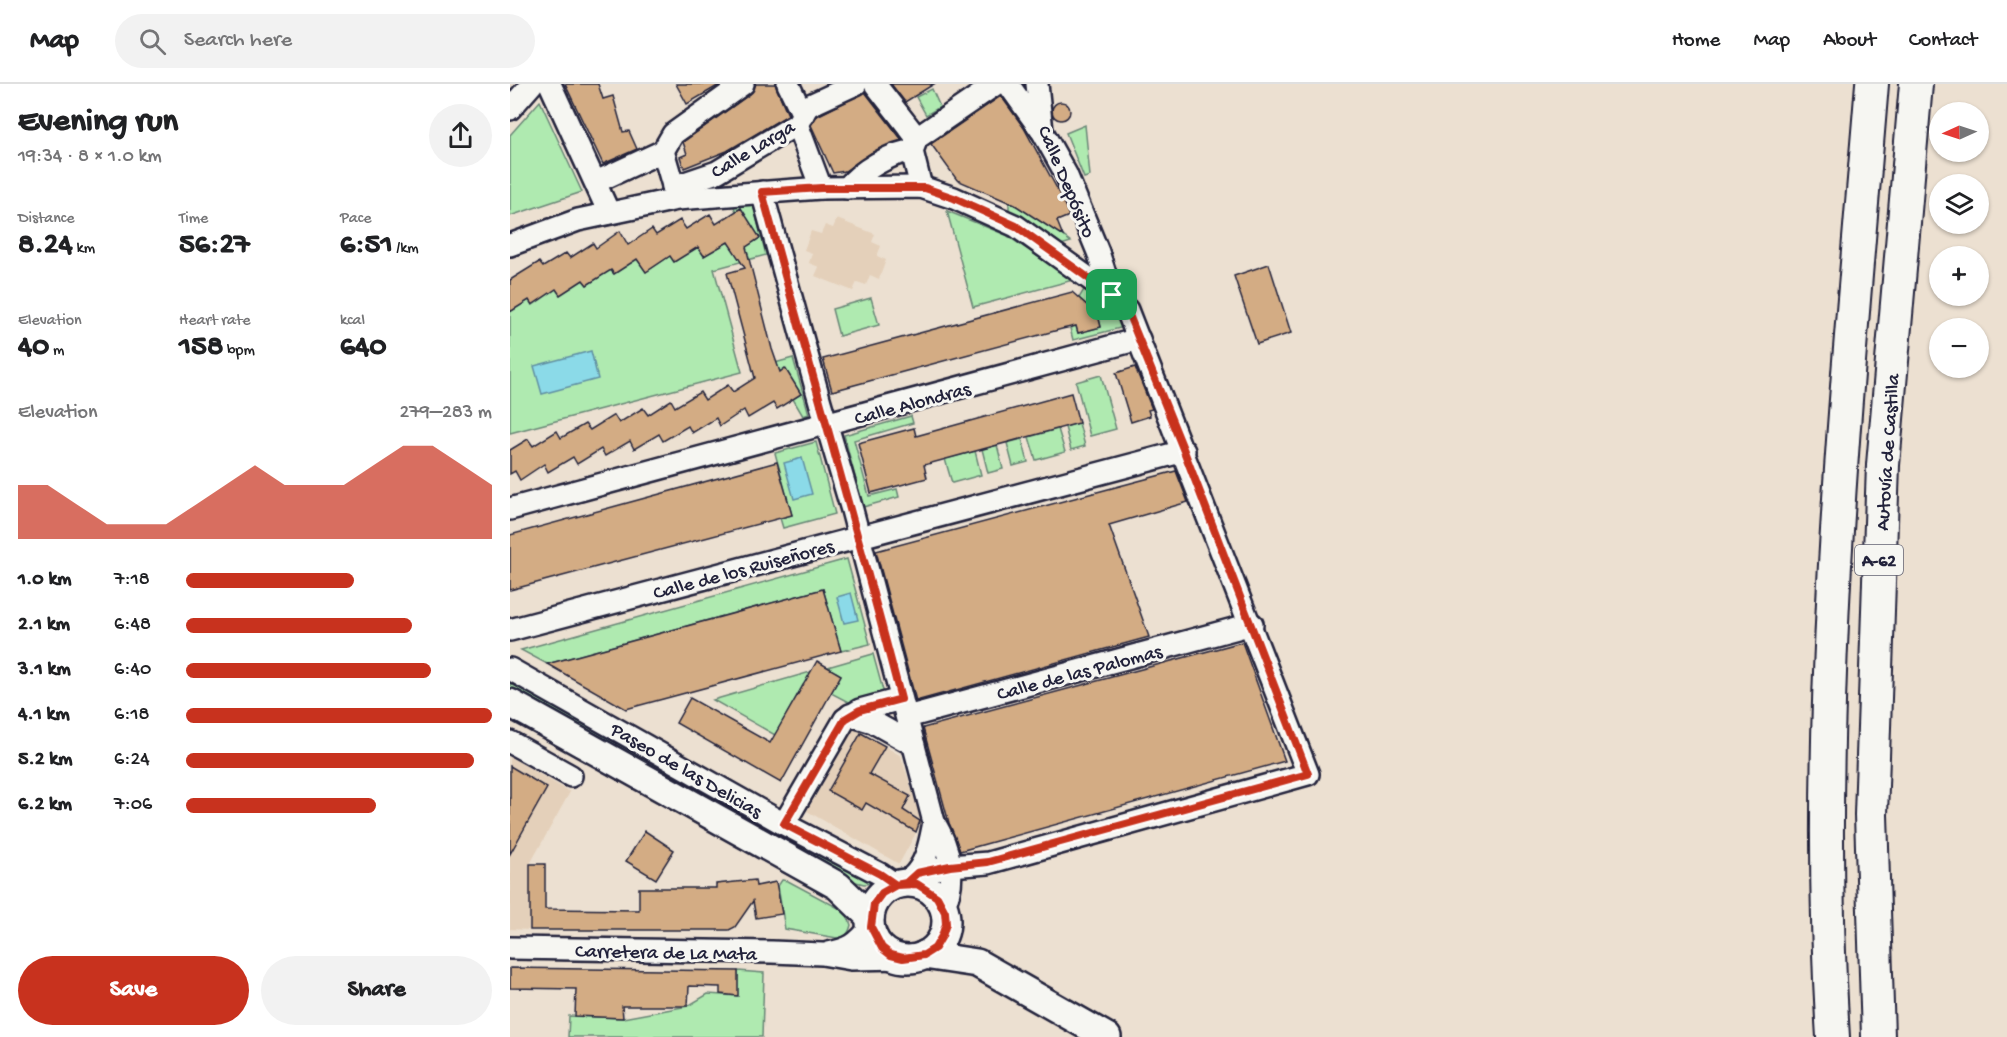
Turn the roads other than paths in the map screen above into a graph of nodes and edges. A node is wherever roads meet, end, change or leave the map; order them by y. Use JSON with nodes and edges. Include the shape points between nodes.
{"nodes":[{"id":1,"x":532,"y":84,"type":"edge"},
{"id":2,"x":550,"y":84,"type":"edge"},
{"id":3,"x":788,"y":84,"type":"edge"},
{"id":4,"x":856,"y":84,"type":"edge"},
{"id":5,"x":874,"y":84,"type":"edge"},
{"id":6,"x":996,"y":84,"type":"edge"},
{"id":7,"x":1008,"y":84,"type":"edge"},
{"id":8,"x":1037,"y":84,"type":"edge"},
{"id":9,"x":1872,"y":84,"type":"edge"},
{"id":10,"x":1916,"y":84,"type":"edge"},
{"id":11,"x":735,"y":86,"type":"edge"},
{"id":12,"x":510,"y":109,"type":"edge"},
{"id":13,"x":800,"y":120,"type":"junction"},
{"id":14,"x":1042,"y":131,"type":"junction"},
{"id":15,"x":914,"y":145,"type":"junction"},
{"id":16,"x":663,"y":151,"type":"junction"},
{"id":17,"x":596,"y":182,"type":"junction"},
{"id":18,"x":921,"y":187,"type":"junction"},
{"id":19,"x":821,"y":188,"type":"junction"},
{"id":20,"x":847,"y":188,"type":"junction"},
{"id":21,"x":762,"y":192,"type":"junction"},
{"id":22,"x":675,"y":193,"type":"junction"},
{"id":23,"x":609,"y":213,"type":"junction"},
{"id":24,"x":510,"y":245,"type":"edge"},
{"id":25,"x":1112,"y":295,"type":"junction"},
{"id":26,"x":1139,"y":339,"type":"junction"},
{"id":27,"x":828,"y":424,"type":"junction"},
{"id":28,"x":1184,"y":451,"type":"junction"},
{"id":29,"x":510,"y":509,"type":"edge"},
{"id":30,"x":859,"y":538,"type":"junction"},
{"id":31,"x":1252,"y":624,"type":"junction"},
{"id":32,"x":510,"y":630,"type":"edge"},
{"id":33,"x":510,"y":669,"type":"edge"},
{"id":34,"x":510,"y":703,"type":"edge"},
{"id":35,"x":904,"y":708,"type":"junction"},
{"id":36,"x":850,"y":715,"type":"junction"},
{"id":37,"x":510,"y":742,"type":"edge"},
{"id":38,"x":914,"y":745,"type":"junction"},
{"id":39,"x":571,"y":776,"type":"dead end"},
{"id":40,"x":934,"y":822,"type":"junction"},
{"id":41,"x":784,"y":824,"type":"junction"},
{"id":42,"x":988,"y":862,"type":"junction"},
{"id":43,"x":950,"y":866,"type":"junction"},
{"id":44,"x":900,"y":883,"type":"junction"},
{"id":45,"x":838,"y":886,"type":"junction"},
{"id":46,"x":947,"y":908,"type":"junction"},
{"id":47,"x":871,"y":922,"type":"junction"},
{"id":48,"x":510,"y":948,"type":"edge"},
{"id":49,"x":822,"y":954,"type":"junction"},
{"id":50,"x":913,"y":957,"type":"junction"},
{"id":51,"x":977,"y":963,"type":"junction"},
{"id":52,"x":1107,"y":1037,"type":"edge"},
{"id":53,"x":1833,"y":1037,"type":"edge"},
{"id":54,"x":1878,"y":1037,"type":"edge"}],
"edges":[{"from":1,"to":12,"type":"street"},
{"from":2,"to":17,"type":"street"},
{"from":3,"to":13,"type":"street"},
{"from":4,"to":13,"type":"street","name":"Calle Larga","via":[[808,106]]},
{"from":5,"to":15,"type":"street"},
{"from":6,"to":15,"type":"street"},
{"from":7,"to":14,"type":"street"},
{"from":8,"to":14,"type":"street","name":"Calle Depósito"},
{"from":9,"to":53,"type":"highway","number":"A-62","via":[[1841,466],[1830,676],[1827,812]]},
{"from":10,"to":54,"type":"highway","name":"Autovía de Castilla","number":"A-62","via":[[1882,465],[1871,815]]},
{"from":11,"to":16,"type":"street","via":[[673,134]]},
{"from":13,"to":19,"type":"street"},
{"from":13,"to":22,"type":"street","name":"Calle Larga","via":[[717,172]]},
{"from":14,"to":25,"type":"street","name":"Calle Depósito","via":[[1066,174]]},
{"from":15,"to":18,"type":"street"},
{"from":15,"to":20,"type":"street","via":[[856,176]]},
{"from":16,"to":17,"type":"street"},
{"from":16,"to":22,"type":"street"},
{"from":17,"to":23,"type":"street"},
{"from":18,"to":20,"type":"street"},
{"from":18,"to":25,"type":"street","via":[[1016,226]]},
{"from":19,"to":20,"type":"street"},
{"from":19,"to":21,"type":"street"},
{"from":21,"to":22,"type":"street"},
{"from":21,"to":27,"type":"street"},
{"from":22,"to":23,"type":"street"},
{"from":23,"to":24,"type":"street"},
{"from":25,"to":26,"type":"street","name":"Calle Depósito","via":[[1127,310]]},
{"from":26,"to":27,"type":"street","name":"Calle Alondras"},
{"from":26,"to":28,"type":"street","name":"Calle Depósito"},
{"from":27,"to":29,"type":"street","name":"Calle Alondras"},
{"from":27,"to":30,"type":"street"},
{"from":28,"to":30,"type":"street","name":"Calle de los Ruiseñores"},
{"from":28,"to":31,"type":"street","name":"Calle Depósito"},
{"from":30,"to":32,"type":"street","name":"Calle de los Ruiseñores"},
{"from":30,"to":35,"type":"street"},
{"from":31,"to":35,"type":"street","name":"Calle de las Palomas"},
{"from":31,"to":42,"type":"street","name":"Calle Depósito","via":[[1308,774]]},
{"from":33,"to":41,"type":"street","name":"Paseo de las Delicias"},
{"from":34,"to":45,"type":"main road","name":"Paseo de las Delicias"},
{"from":35,"to":36,"type":"street","name":"Calle de las Palomas"},
{"from":35,"to":38,"type":"street"},
{"from":36,"to":38,"type":"street","via":[[873,722]]},
{"from":36,"to":41,"type":"street"},
{"from":37,"to":39,"type":"street"},
{"from":38,"to":40,"type":"street"},
{"from":40,"to":43,"type":"street","via":[[944,838]]},
{"from":40,"to":44,"type":"street","via":[[928,852]]},
{"from":41,"to":44,"type":"street","name":"Paseo de las Delicias"},
{"from":42,"to":43,"type":"street"},
{"from":42,"to":46,"type":"street"},
{"from":43,"to":44,"type":"street"},
{"from":43,"to":46,"type":"street"},
{"from":44,"to":45,"type":"main road","name":"Paseo de las Delicias"},
{"from":44,"to":46,"type":"main road","via":[[928,889]]},
{"from":44,"to":47,"type":"main road","via":[[874,904]]},
{"from":45,"to":47,"type":"main road","name":"Paseo de las Delicias"},
{"from":46,"to":50,"type":"main road","via":[[942,936],[935,948]]},
{"from":46,"to":51,"type":"main road"},
{"from":47,"to":49,"type":"street","name":"Carretera de La Mata","via":[[860,941],[848,950]]},
{"from":47,"to":50,"type":"main road","via":[[882,948],[891,955]]},
{"from":48,"to":49,"type":"street","name":"Carretera de La Mata"},
{"from":49,"to":50,"type":"street","name":"Carretera de La Mata","via":[[851,959]]},
{"from":50,"to":51,"type":"main road"},
{"from":51,"to":52,"type":"main road"}]}
